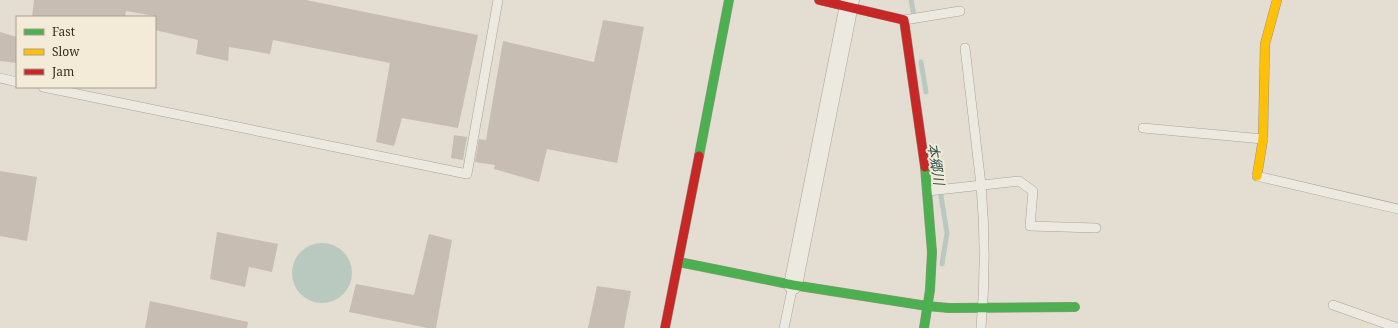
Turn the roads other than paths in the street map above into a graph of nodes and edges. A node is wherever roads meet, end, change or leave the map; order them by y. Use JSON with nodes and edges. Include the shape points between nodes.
{"nodes":[{"id":1,"x":498,"y":0,"type":"edge"},
{"id":2,"x":729,"y":0,"type":"edge"},
{"id":3,"x":819,"y":0,"type":"edge"},
{"id":4,"x":1277,"y":0,"type":"edge"},
{"id":5,"x":849,"y":3,"type":"edge"},
{"id":6,"x":960,"y":11,"type":"dead end"},
{"id":7,"x":904,"y":20,"type":"junction"},
{"id":8,"x":964,"y":48,"type":"dead end"},
{"id":9,"x":0,"y":78,"type":"edge"},
{"id":10,"x":16,"y":82,"type":"edge"},
{"id":11,"x":48,"y":88,"type":"edge"},
{"id":12,"x":1143,"y":128,"type":"dead end"},
{"id":13,"x":1263,"y":139,"type":"junction"},
{"id":14,"x":1257,"y":176,"type":"joint"},
{"id":15,"x":981,"y":185,"type":"junction"},
{"id":16,"x":928,"y":191,"type":"junction"},
{"id":17,"x":1398,"y":209,"type":"edge"},
{"id":18,"x":1096,"y":228,"type":"dead end"},
{"id":19,"x":679,"y":262,"type":"junction"},
{"id":20,"x":793,"y":285,"type":"junction"},
{"id":21,"x":1333,"y":305,"type":"dead end"},
{"id":22,"x":927,"y":306,"type":"junction"},
{"id":23,"x":1075,"y":307,"type":"dead end"},
{"id":24,"x":983,"y":308,"type":"junction"},
{"id":25,"x":665,"y":328,"type":"edge"},
{"id":26,"x":784,"y":328,"type":"edge"},
{"id":27,"x":924,"y":328,"type":"edge"},
{"id":28,"x":981,"y":328,"type":"edge"},
{"id":29,"x":1398,"y":328,"type":"edge"}],
"edges":[{"from":1,"to":11,"type":"lane","via":[[467,174]]},
{"from":2,"to":19,"type":"street"},
{"from":3,"to":5,"type":"street"},
{"from":4,"to":13,"type":"street","via":[[1265,44]]},
{"from":5,"to":7,"type":"street"},
{"from":5,"to":20,"type":"street"},
{"from":6,"to":7,"type":"lane"},
{"from":7,"to":16,"type":"street"},
{"from":8,"to":15,"type":"lane"},
{"from":9,"to":10,"type":"lane"},
{"from":12,"to":13,"type":"lane"},
{"from":13,"to":14,"type":"street"},
{"from":14,"to":17,"type":"lane"},
{"from":15,"to":16,"type":"lane"},
{"from":15,"to":18,"type":"lane","via":[[1019,181],[1033,190],[1030,226]]},
{"from":15,"to":24,"type":"lane"},
{"from":16,"to":22,"type":"street","via":[[932,254]]},
{"from":19,"to":20,"type":"street"},
{"from":19,"to":25,"type":"street"},
{"from":20,"to":22,"type":"street"},
{"from":20,"to":26,"type":"lane"},
{"from":21,"to":29,"type":"lane"},
{"from":22,"to":24,"type":"street"},
{"from":22,"to":27,"type":"street"},
{"from":23,"to":24,"type":"street"},
{"from":24,"to":28,"type":"lane"}]}
